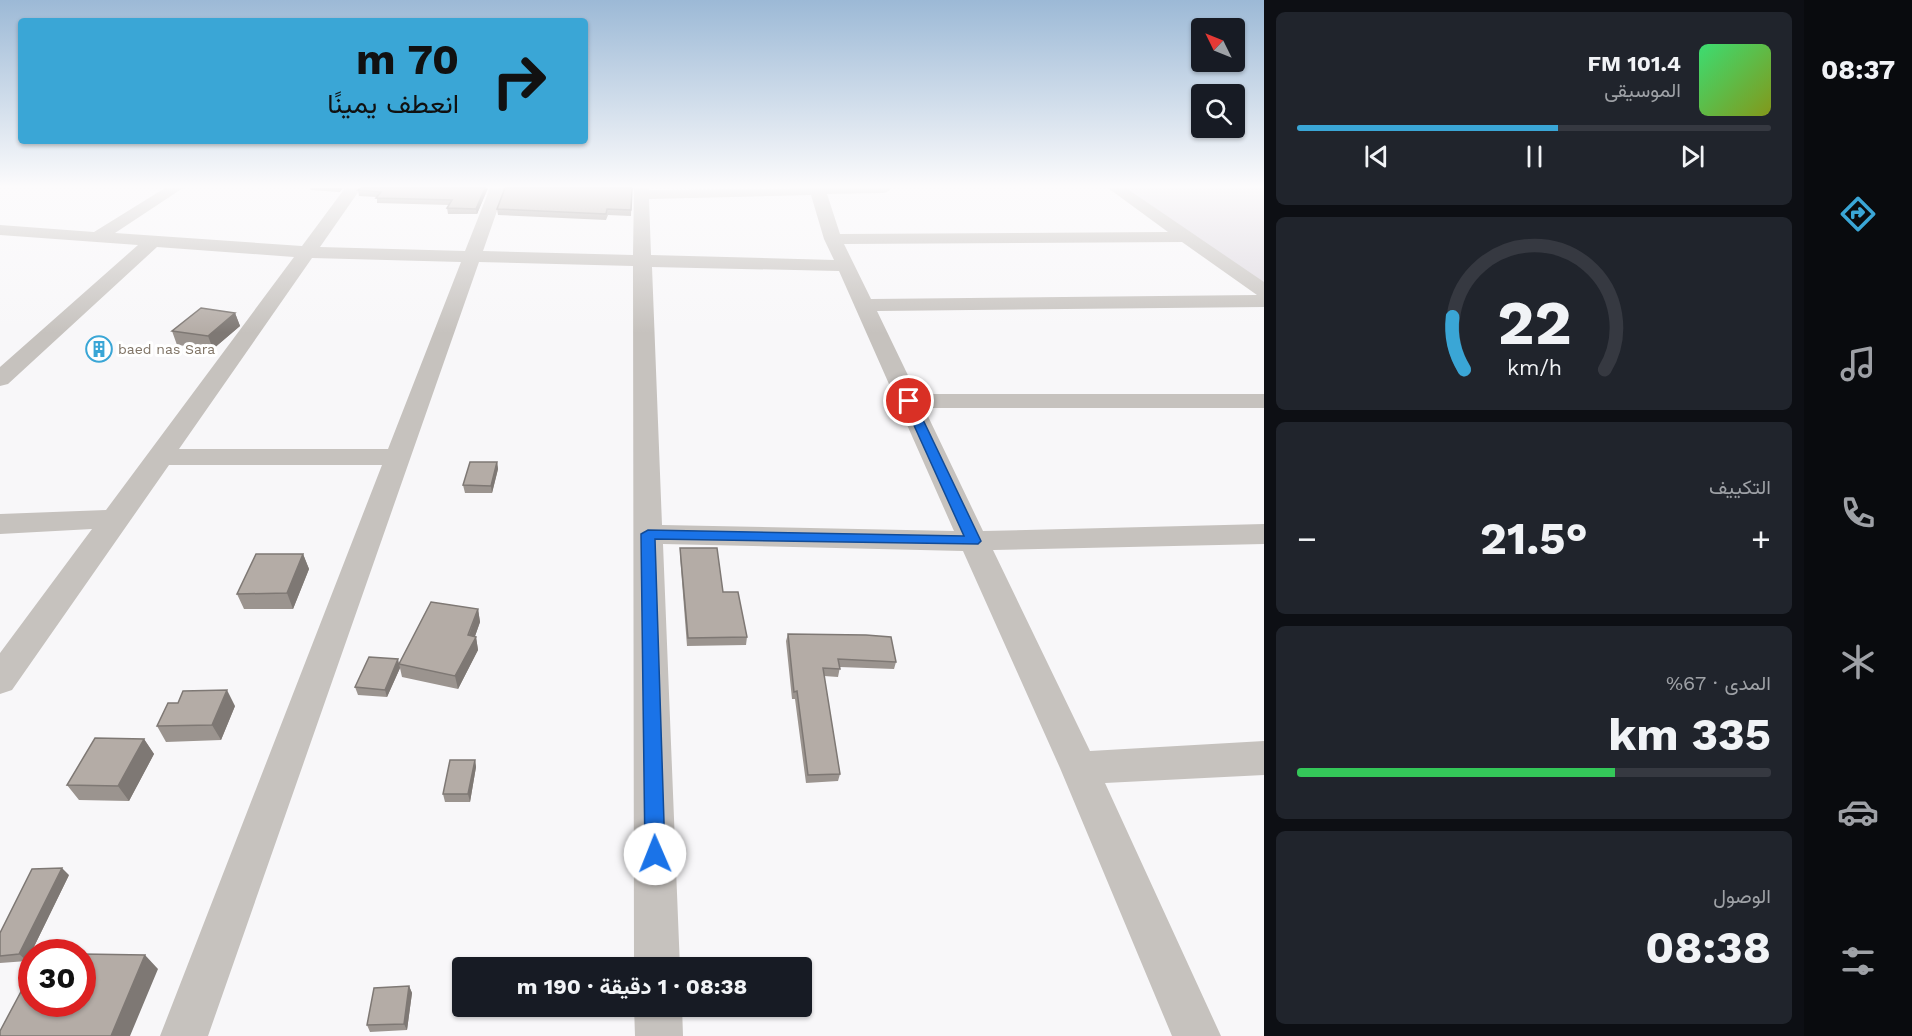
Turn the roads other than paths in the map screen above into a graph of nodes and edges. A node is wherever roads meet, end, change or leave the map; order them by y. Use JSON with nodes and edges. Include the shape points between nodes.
{"nodes":[{"id":1,"x":87,"y":236,"type":"edge"},
{"id":2,"x":316,"y":236,"type":"edge"},
{"id":3,"x":480,"y":236,"type":"edge"},
{"id":4,"x":641,"y":236,"type":"edge"},
{"id":5,"x":834,"y":236,"type":"edge"},
{"id":6,"x":97,"y":237,"type":"joint"},
{"id":7,"x":1186,"y":237,"type":"joint"},
{"id":8,"x":153,"y":240,"type":"junction"},
{"id":9,"x":304,"y":252,"type":"junction"},
{"id":10,"x":840,"y":253,"type":"junction"},
{"id":11,"x":472,"y":258,"type":"junction"},
{"id":12,"x":641,"y":261,"type":"junction"},
{"id":13,"x":1264,"y":291,"type":"edge"},
{"id":14,"x":1264,"y":301,"type":"edge"},
{"id":15,"x":864,"y":305,"type":"junction"},
{"id":16,"x":0,"y":347,"type":"edge"},
{"id":17,"x":33,"y":349,"type":"junction"},
{"id":18,"x":0,"y":379,"type":"edge"},
{"id":19,"x":909,"y":401,"type":"junction"},
{"id":20,"x":1264,"y":401,"type":"edge"},
{"id":21,"x":159,"y":457,"type":"junction"},
{"id":22,"x":398,"y":457,"type":"junction"},
{"id":23,"x":114,"y":519,"type":"junction"},
{"id":24,"x":0,"y":524,"type":"edge"},
{"id":25,"x":648,"y":534,"type":"junction"},
{"id":26,"x":1264,"y":534,"type":"edge"},
{"id":27,"x":974,"y":541,"type":"junction"},
{"id":28,"x":0,"y":680,"type":"edge"},
{"id":29,"x":1264,"y":758,"type":"edge"},
{"id":30,"x":1079,"y":768,"type":"junction"},
{"id":31,"x":657,"y":957,"type":"edge"},
{"id":32,"x":658,"y":1017,"type":"edge"},
{"id":33,"x":184,"y":1036,"type":"edge"},
{"id":34,"x":659,"y":1036,"type":"edge"},
{"id":35,"x":1197,"y":1036,"type":"edge"}],
"edges":[{"from":1,"to":6,"type":"street"},
{"from":2,"to":9,"type":"street"},
{"from":3,"to":11,"type":"street"},
{"from":4,"to":12,"type":"street"},
{"from":5,"to":10,"type":"street"},
{"from":6,"to":8,"type":"street"},
{"from":7,"to":10,"type":"street"},
{"from":7,"to":13,"type":"street"},
{"from":8,"to":9,"type":"street"},
{"from":8,"to":17,"type":"street"},
{"from":9,"to":11,"type":"street"},
{"from":9,"to":21,"type":"street"},
{"from":10,"to":12,"type":"street"},
{"from":10,"to":15,"type":"street"},
{"from":11,"to":12,"type":"street"},
{"from":11,"to":22,"type":"street"},
{"from":12,"to":25,"type":"street"},
{"from":14,"to":15,"type":"street"},
{"from":15,"to":19,"type":"street"},
{"from":16,"to":17,"type":"street"},
{"from":17,"to":18,"type":"street"},
{"from":19,"to":20,"type":"street"},
{"from":19,"to":27,"type":"street"},
{"from":21,"to":22,"type":"street"},
{"from":21,"to":23,"type":"street"},
{"from":22,"to":33,"type":"street"},
{"from":23,"to":24,"type":"street"},
{"from":23,"to":28,"type":"street"},
{"from":25,"to":27,"type":"street"},
{"from":25,"to":31,"type":"street"},
{"from":26,"to":27,"type":"street"},
{"from":27,"to":30,"type":"street"},
{"from":29,"to":30,"type":"street"},
{"from":30,"to":35,"type":"street"},
{"from":32,"to":34,"type":"street"}]}
